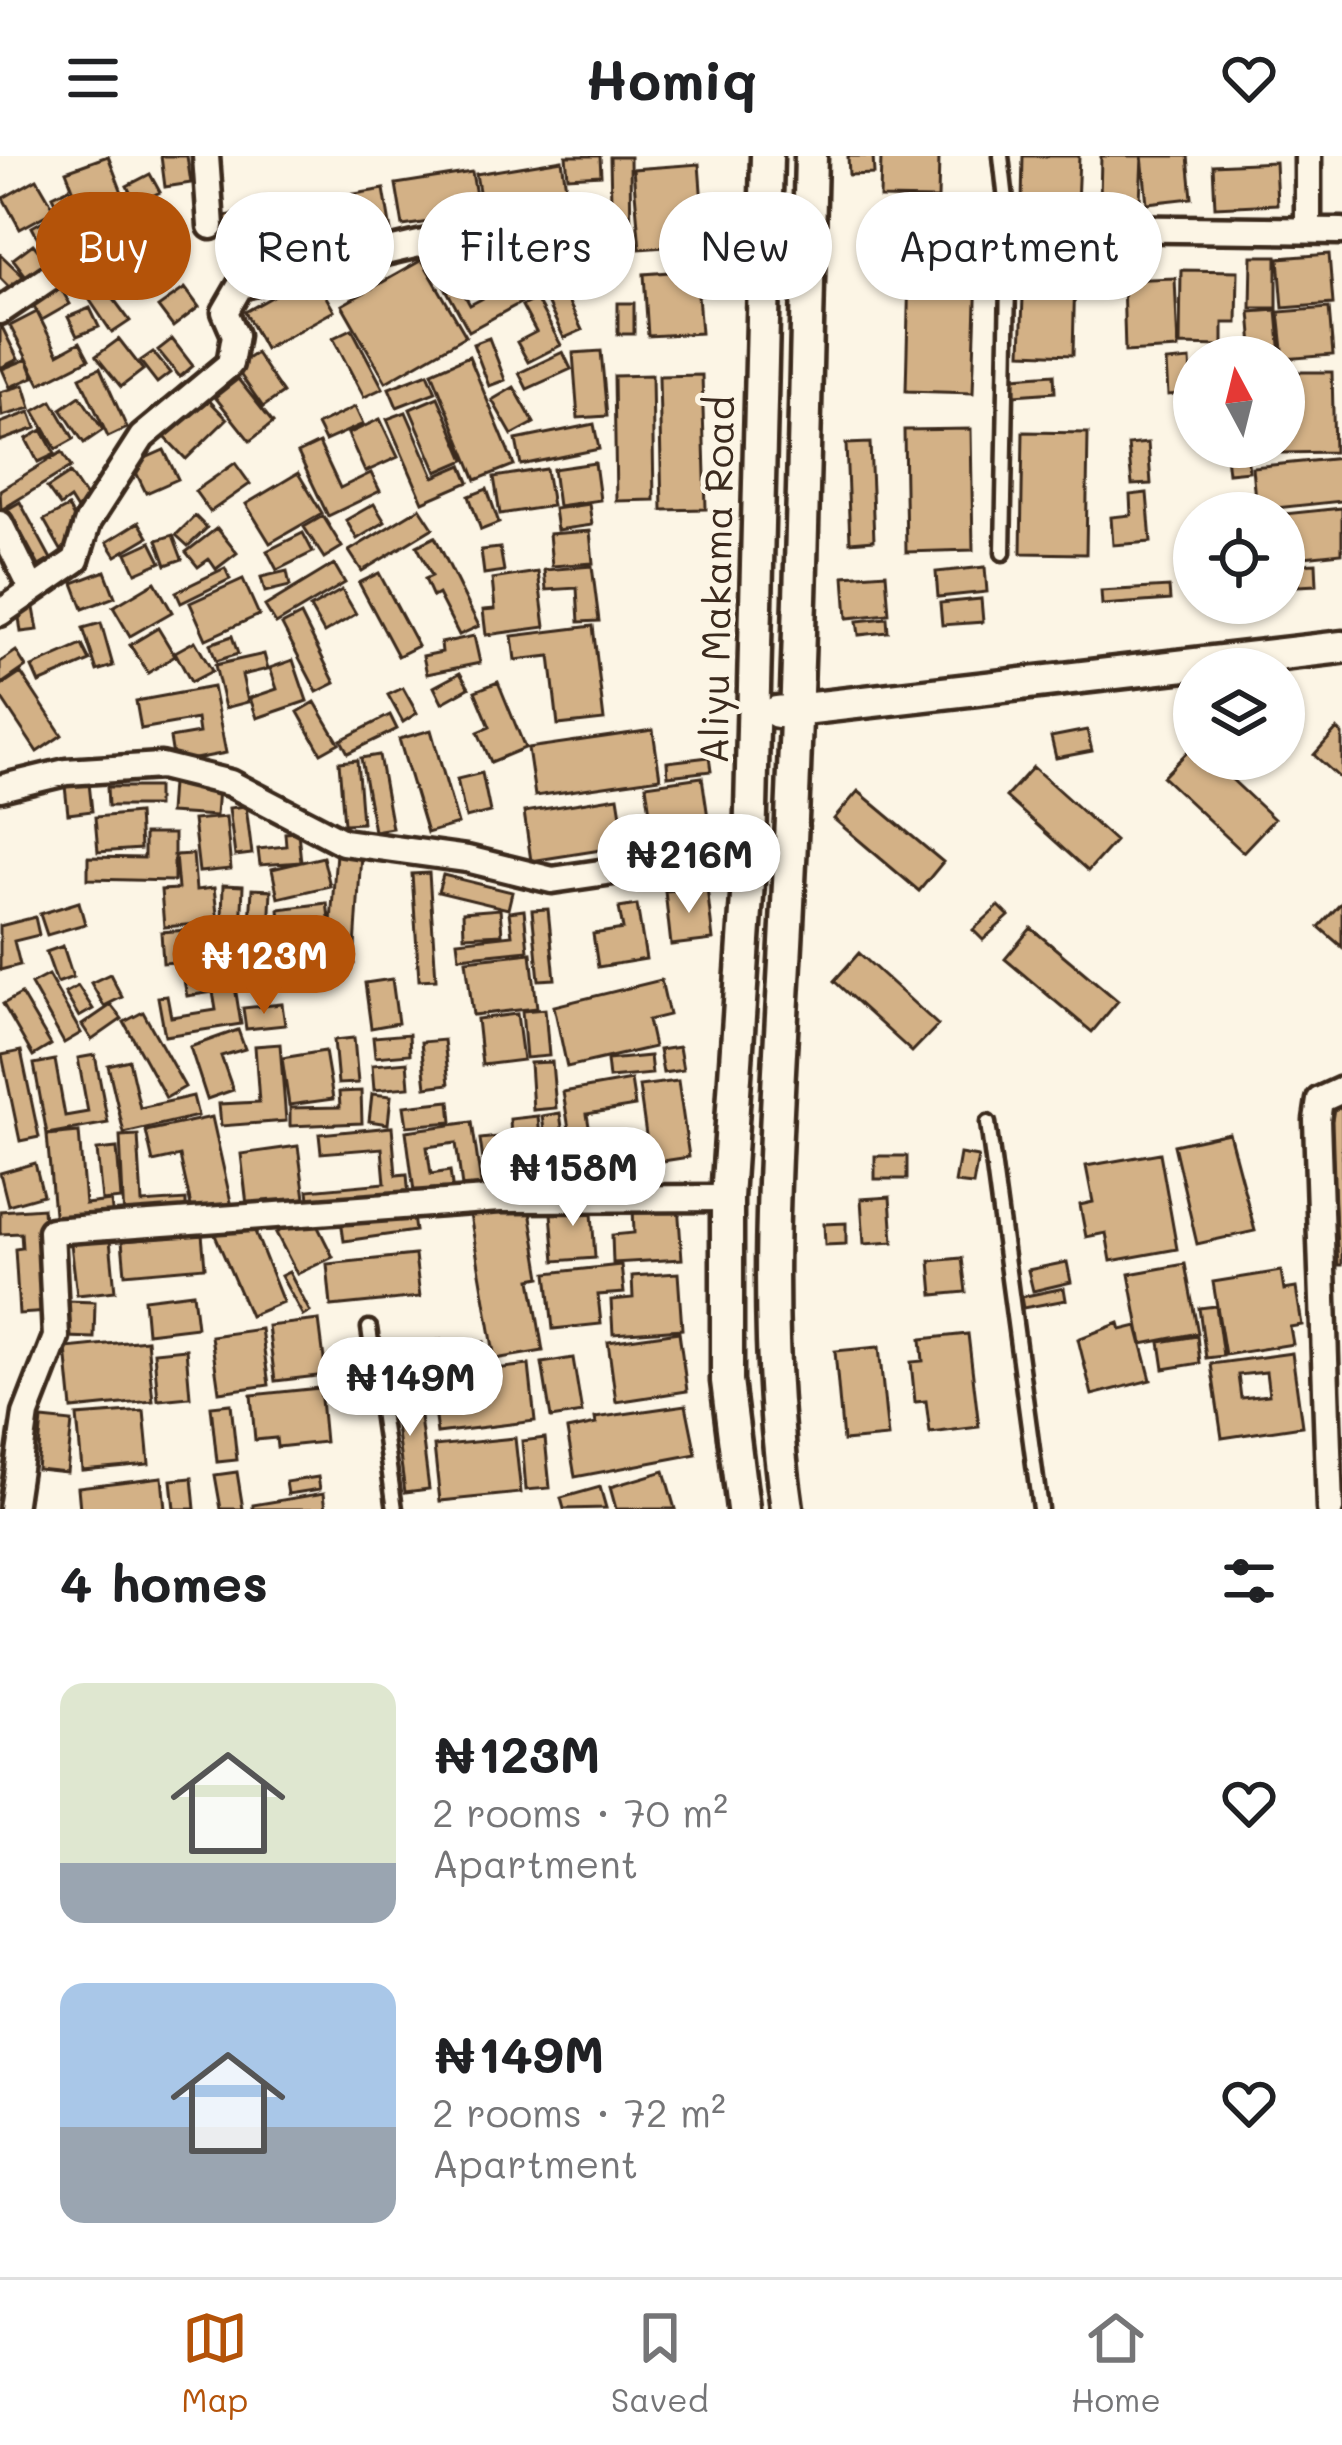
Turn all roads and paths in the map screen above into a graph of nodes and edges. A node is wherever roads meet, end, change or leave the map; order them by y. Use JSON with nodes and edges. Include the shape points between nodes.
{"nodes":[{"id":1,"x":206,"y":156,"type":"edge"},
{"id":2,"x":767,"y":156,"type":"edge"},
{"id":3,"x":811,"y":156,"type":"edge"},
{"id":4,"x":1000,"y":156,"type":"edge"},
{"id":5,"x":1308,"y":156,"type":"edge"},
{"id":6,"x":1005,"y":192,"type":"edge"},
{"id":7,"x":211,"y":226,"type":"dead end"},
{"id":8,"x":1162,"y":228,"type":"edge"},
{"id":9,"x":1308,"y":229,"type":"junction"},
{"id":10,"x":1342,"y":231,"type":"edge"},
{"id":11,"x":418,"y":244,"type":"edge"},
{"id":12,"x":36,"y":286,"type":"edge"},
{"id":13,"x":1008,"y":300,"type":"edge"},
{"id":14,"x":0,"y":311,"type":"edge"},
{"id":15,"x":0,"y":524,"type":"edge"},
{"id":16,"x":1003,"y":553,"type":"dead end"},
{"id":17,"x":32,"y":589,"type":"junction"},
{"id":18,"x":0,"y":613,"type":"edge"},
{"id":19,"x":1342,"y":647,"type":"edge"},
{"id":20,"x":797,"y":710,"type":"junction"},
{"id":21,"x":753,"y":714,"type":"junction"},
{"id":22,"x":0,"y":788,"type":"edge"},
{"id":23,"x":750,"y":851,"type":"junction"},
{"id":24,"x":1342,"y":1090,"type":"edge"},
{"id":25,"x":988,"y":1123,"type":"dead end"},
{"id":26,"x":727,"y":1198,"type":"junction"},
{"id":27,"x":369,"y":1328,"type":"dead end"},
{"id":28,"x":12,"y":1509,"type":"edge"},
{"id":29,"x":395,"y":1509,"type":"edge"},
{"id":30,"x":742,"y":1509,"type":"edge"},
{"id":31,"x":788,"y":1509,"type":"edge"},
{"id":32,"x":1040,"y":1509,"type":"edge"},
{"id":33,"x":1330,"y":1509,"type":"edge"}],
"edges":[{"from":1,"to":7,"type":"street"},
{"from":2,"to":21,"type":"street","name":"Aliyu Makama Road"},
{"from":3,"to":20,"type":"street","name":"Aliyu Makama Road"},
{"from":4,"to":6,"type":"lane"},
{"from":5,"to":9,"type":"street"},
{"from":8,"to":9,"type":"street"},
{"from":9,"to":10,"type":"street"},
{"from":11,"to":17,"type":"street","via":[[240,286],[225,312],[236,335],[230,364],[142,436],[88,521],[76,560]]},
{"from":12,"to":14,"type":"street"},
{"from":13,"to":16,"type":"lane"},
{"from":15,"to":17,"type":"street"},
{"from":17,"to":18,"type":"street"},
{"from":19,"to":20,"type":"street"},
{"from":20,"to":21,"type":"street"},
{"from":20,"to":31,"type":"street","name":"Aliyu Makama Road","via":[[772,1268],[776,1431]]},
{"from":21,"to":23,"type":"street","name":"Aliyu Makama Road"},
{"from":22,"to":23,"type":"street","via":[[65,772],[161,766],[230,783],[343,842],[552,880]]},
{"from":23,"to":26,"type":"street","name":"Aliyu Makama Road"},
{"from":24,"to":33,"type":"street","via":[[1320,1100],[1317,1120]]},
{"from":25,"to":32,"type":"lane"},
{"from":26,"to":28,"type":"street","via":[[500,1199],[51,1231],[56,1337],[26,1414]]},
{"from":26,"to":30,"type":"street","name":"Aliyu Makama Road","via":[[727,1381]]},
{"from":27,"to":29,"type":"lane"}]}
